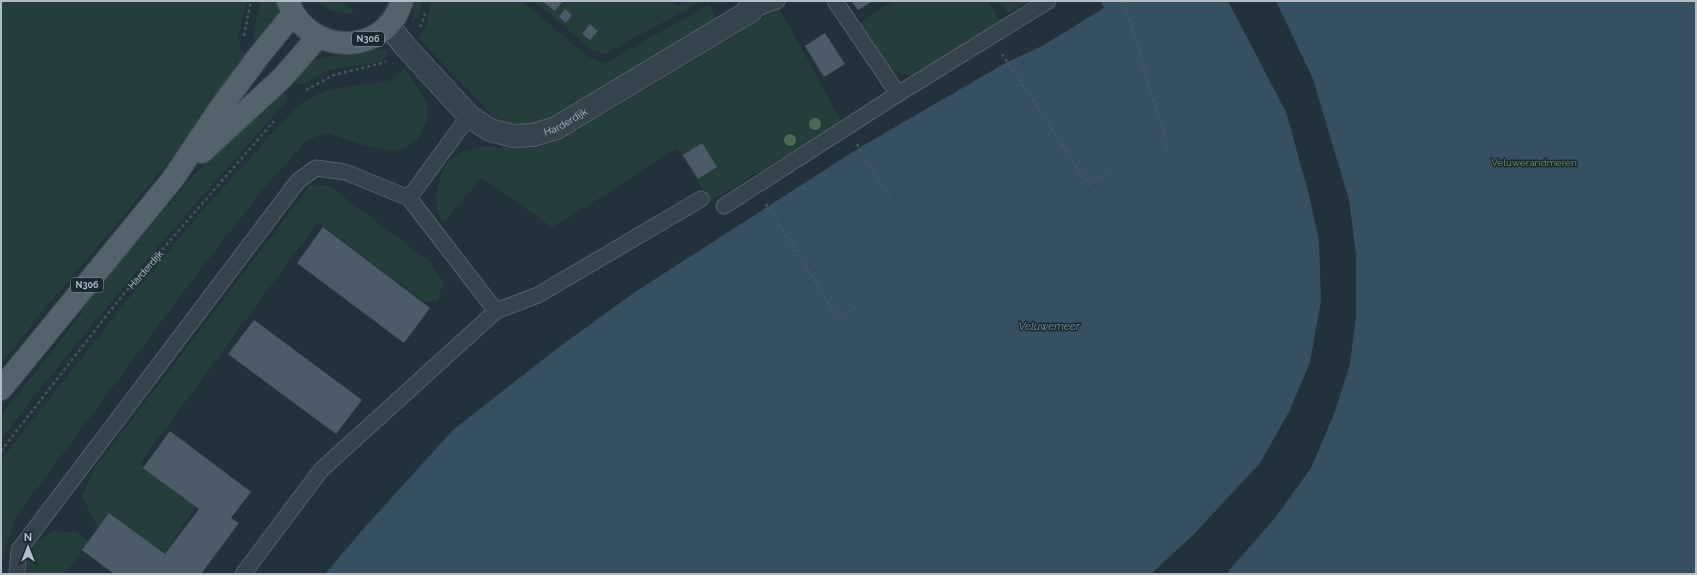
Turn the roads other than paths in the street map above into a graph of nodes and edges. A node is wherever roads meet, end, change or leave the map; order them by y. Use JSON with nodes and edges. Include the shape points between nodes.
{"nodes":[{"id":1,"x":402,"y":1,"type":"edge"},
{"id":2,"x":777,"y":1,"type":"edge"},
{"id":3,"x":835,"y":1,"type":"edge"},
{"id":4,"x":1048,"y":1,"type":"edge"},
{"id":5,"x":751,"y":6,"type":"edge"},
{"id":6,"x":290,"y":7,"type":"edge"},
{"id":7,"x":388,"y":25,"type":"junction"},
{"id":8,"x":318,"y":37,"type":"junction"},
{"id":9,"x":898,"y":94,"type":"junction"},
{"id":10,"x":470,"y":116,"type":"junction"},
{"id":11,"x":172,"y":180,"type":"junction"},
{"id":12,"x":409,"y":198,"type":"junction"},
{"id":13,"x":701,"y":199,"type":"dead end"},
{"id":14,"x":724,"y":206,"type":"dead end"},
{"id":15,"x":496,"y":311,"type":"junction"},
{"id":16,"x":1,"y":389,"type":"edge"},
{"id":17,"x":17,"y":574,"type":"edge"},
{"id":18,"x":243,"y":574,"type":"edge"}],
"edges":[{"from":1,"to":7,"type":"main road","number":"N306"},
{"from":2,"to":5,"type":"lane"},
{"from":3,"to":9,"type":"lane"},
{"from":4,"to":9,"type":"lane"},
{"from":5,"to":10,"type":"street","name":"Harderdijk","via":[[556,128],[533,135],[514,136],[490,130]]},
{"from":6,"to":8,"type":"main road","number":"N306","via":[[302,26]]},
{"from":6,"to":11,"type":"main road","number":"N306"},
{"from":7,"to":8,"type":"main road","number":"N306","via":[[368,39],[355,42],[329,42]]},
{"from":7,"to":10,"type":"street","name":"Harderdijk"},
{"from":8,"to":11,"type":"main road","number":"N306","via":[[282,78]]},
{"from":9,"to":14,"type":"lane"},
{"from":10,"to":12,"type":"lane"},
{"from":11,"to":16,"type":"main road","number":"N306"},
{"from":12,"to":15,"type":"lane"},
{"from":12,"to":17,"type":"lane","via":[[345,172],[316,168],[298,181],[19,550]]},
{"from":13,"to":15,"type":"lane","via":[[538,295]]},
{"from":15,"to":18,"type":"lane","via":[[321,470]]}]}
